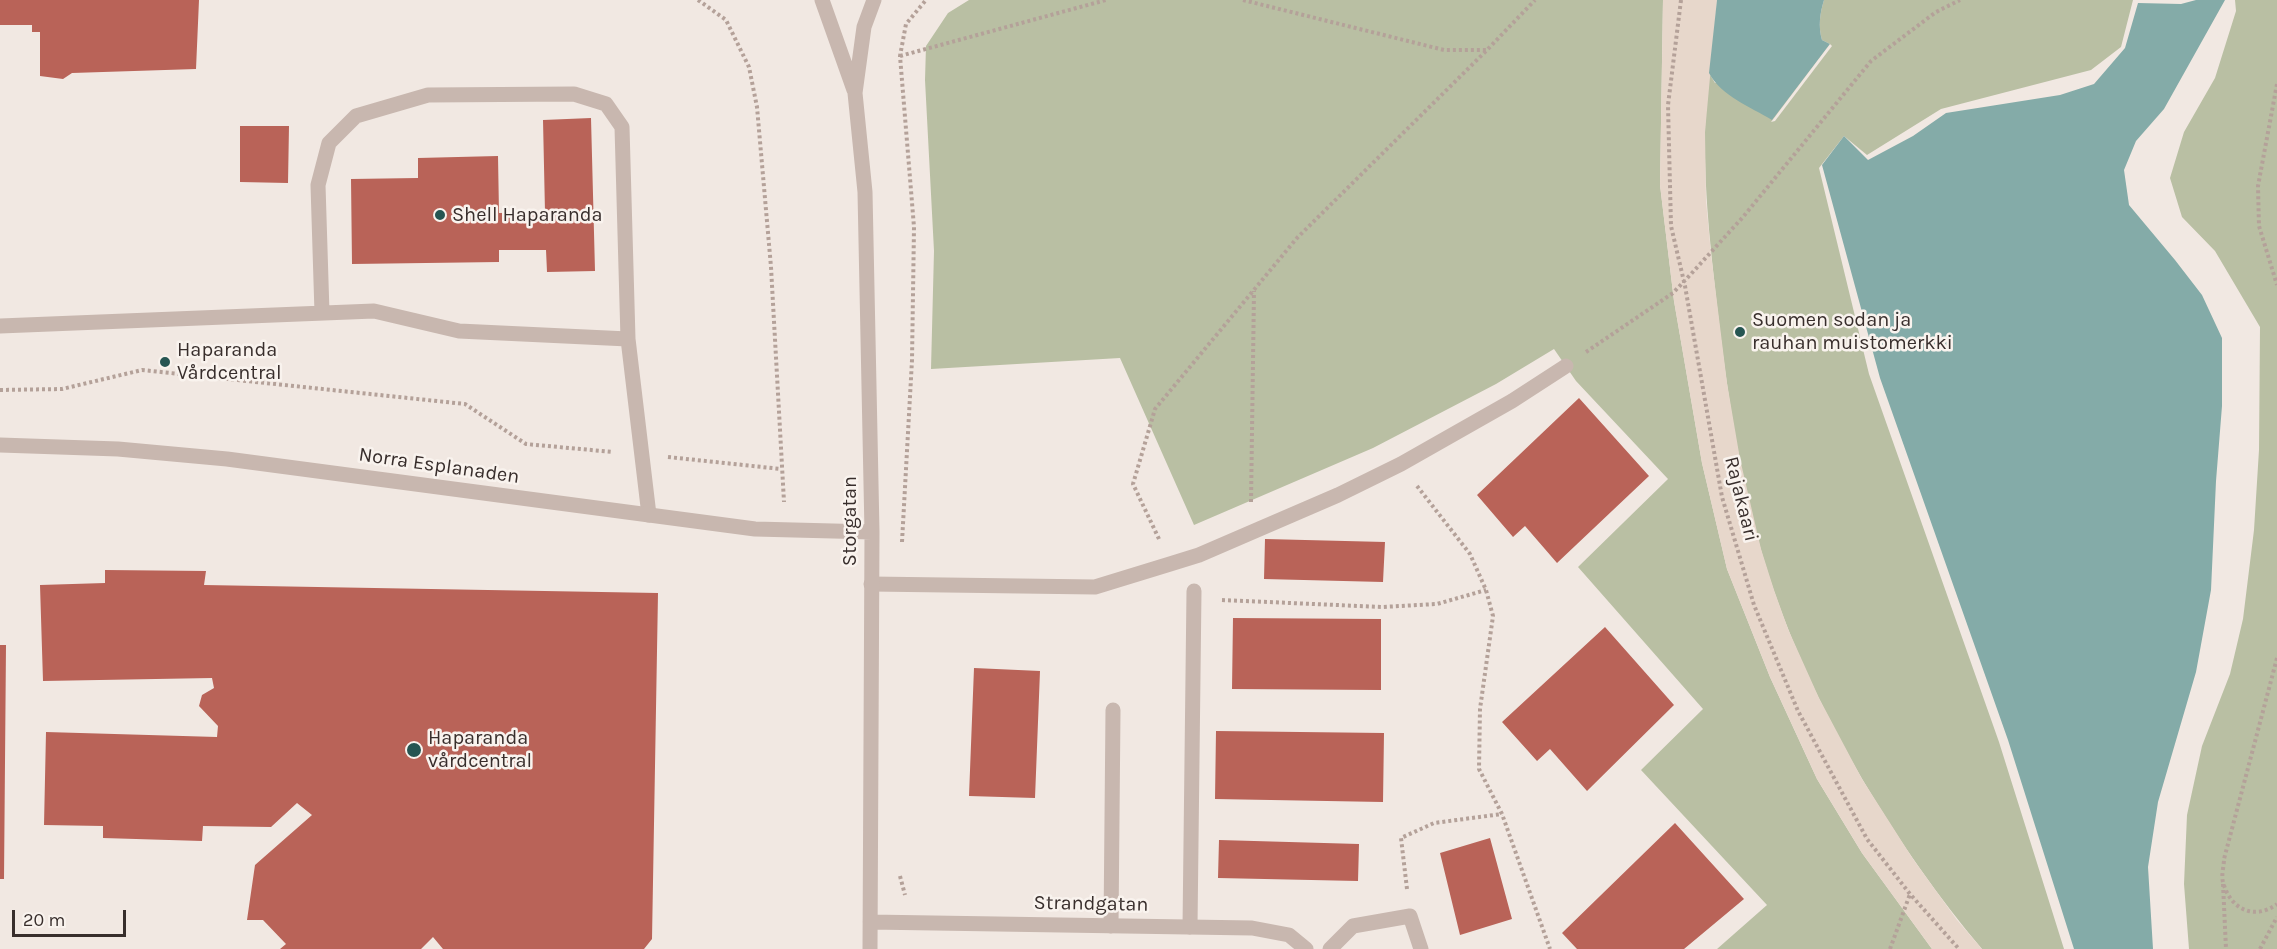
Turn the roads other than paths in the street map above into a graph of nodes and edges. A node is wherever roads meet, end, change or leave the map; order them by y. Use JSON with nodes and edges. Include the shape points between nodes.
{"nodes":[{"id":1,"x":822,"y":0,"type":"edge"},
{"id":2,"x":874,"y":0,"type":"edge"},
{"id":3,"x":855,"y":93,"type":"junction"},
{"id":4,"x":322,"y":313,"type":"junction"},
{"id":5,"x":0,"y":326,"type":"edge"},
{"id":6,"x":628,"y":339,"type":"junction"},
{"id":7,"x":1566,"y":366,"type":"road end"},
{"id":8,"x":0,"y":445,"type":"edge"},
{"id":9,"x":649,"y":515,"type":"junction"},
{"id":10,"x":872,"y":532,"type":"junction"},
{"id":11,"x":872,"y":584,"type":"junction"},
{"id":12,"x":1194,"y":595,"type":"road end"},
{"id":13,"x":1113,"y":710,"type":"dead end"},
{"id":14,"x":870,"y":921,"type":"junction"},
{"id":15,"x":1111,"y":926,"type":"junction"},
{"id":16,"x":1190,"y":927,"type":"junction"},
{"id":17,"x":870,"y":949,"type":"edge"},
{"id":18,"x":1306,"y":949,"type":"edge"},
{"id":19,"x":1330,"y":949,"type":"edge"},
{"id":20,"x":1421,"y":949,"type":"edge"}],
"edges":[{"from":1,"to":3,"type":"street","name":"Storgatan"},
{"from":2,"to":3,"type":"street","name":"Storgatan","via":[[864,27]]},
{"from":3,"to":10,"type":"street","name":"Storgatan","via":[[866,192]]},
{"from":4,"to":5,"type":"street"},
{"from":4,"to":6,"type":"street","via":[[374,311],[459,331]]},
{"from":4,"to":6,"type":"street","via":[[318,185],[329,143],[356,116],[428,95],[574,94],[606,104],[622,127]]},
{"from":6,"to":9,"type":"street"},
{"from":7,"to":11,"type":"street","via":[[1401,464],[1199,555],[1095,587]]},
{"from":8,"to":9,"type":"street","name":"Norra Esplanaden","via":[[118,449],[227,459]]},
{"from":9,"to":10,"type":"street","name":"Norra Esplanaden","via":[[755,529]]},
{"from":10,"to":11,"type":"street","name":"Storgatan"},
{"from":11,"to":14,"type":"street","name":"Storgatan"},
{"from":12,"to":16,"type":"street"},
{"from":13,"to":15,"type":"street"},
{"from":14,"to":15,"type":"street","name":"Strandgatan"},
{"from":14,"to":17,"type":"street","name":"Storgatan"},
{"from":15,"to":16,"type":"street","name":"Strandgatan"},
{"from":16,"to":18,"type":"street","name":"Strandgatan","via":[[1252,928],[1289,935]]},
{"from":19,"to":20,"type":"street","via":[[1353,926],[1410,916]]}]}
